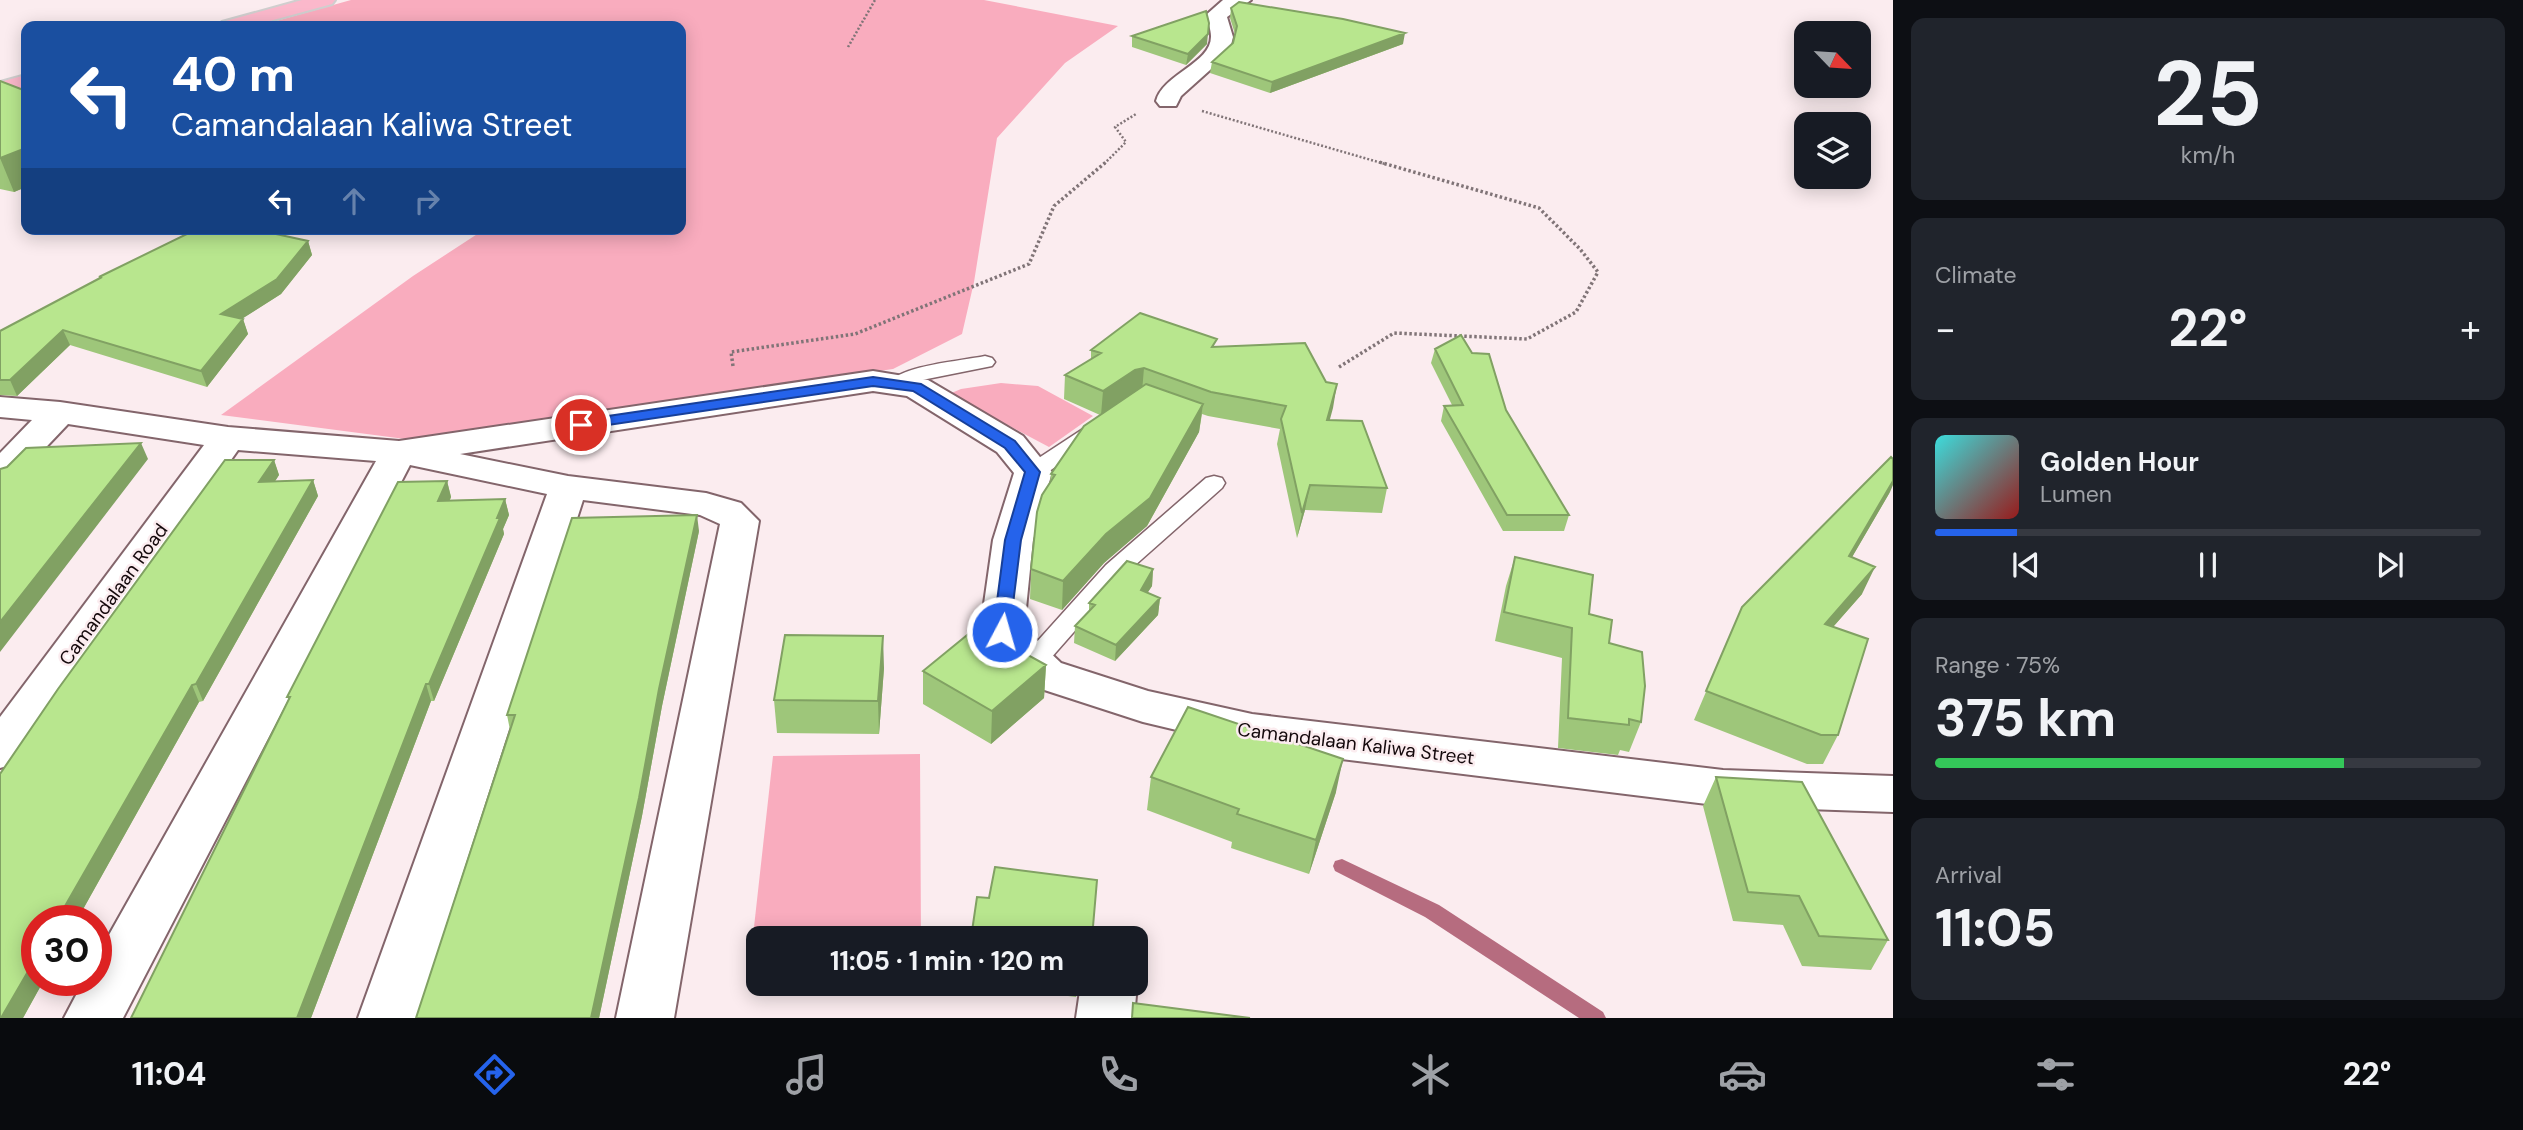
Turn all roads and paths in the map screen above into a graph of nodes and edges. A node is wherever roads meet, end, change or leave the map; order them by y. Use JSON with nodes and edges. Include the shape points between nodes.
{"nodes":[{"id":1,"x":325,"y":0,"type":"edge"},
{"id":2,"x":875,"y":0,"type":"edge"},
{"id":3,"x":1241,"y":0,"type":"edge"},
{"id":4,"x":247,"y":21,"type":"edge"},
{"id":5,"x":848,"y":47,"type":"dead end"},
{"id":6,"x":21,"y":83,"type":"edge"},
{"id":7,"x":1,"y":88,"type":"edge"},
{"id":8,"x":1168,"y":100,"type":"junction"},
{"id":9,"x":985,"y":362,"type":"dead end"},
{"id":10,"x":1339,"y":367,"type":"dead end"},
{"id":11,"x":897,"y":384,"type":"junction"},
{"id":12,"x":737,"y":402,"type":"junction"},
{"id":13,"x":0,"y":407,"type":"edge"},
{"id":14,"x":60,"y":412,"type":"junction"},
{"id":15,"x":1110,"y":420,"type":"edge"},
{"id":16,"x":228,"y":438,"type":"junction"},
{"id":17,"x":399,"y":452,"type":"junction"},
{"id":18,"x":1032,"y":472,"type":"junction"},
{"id":19,"x":0,"y":474,"type":"edge"},
{"id":20,"x":1214,"y":483,"type":"dead end"},
{"id":21,"x":568,"y":487,"type":"junction"},
{"id":22,"x":1034,"y":661,"type":"junction"},
{"id":23,"x":0,"y":751,"type":"edge"},
{"id":24,"x":1893,"y":794,"type":"edge"},
{"id":25,"x":1108,"y":996,"type":"edge"},
{"id":26,"x":93,"y":1018,"type":"edge"},
{"id":27,"x":387,"y":1018,"type":"edge"},
{"id":28,"x":645,"y":1018,"type":"edge"},
{"id":29,"x":1105,"y":1018,"type":"edge"}],
"edges":[{"from":1,"to":4,"type":"main road"},
{"from":2,"to":5,"type":"path"},
{"from":3,"to":8,"type":"street","via":[[1216,15],[1222,37],[1219,52],[1170,93]]},
{"from":6,"to":7,"type":"main road"},
{"from":8,"to":10,"type":"path","via":[[1539,208],[1598,272],[1576,312],[1527,339],[1394,333]]},
{"from":8,"to":12,"type":"path","via":[[1152,103],[1115,127],[1126,142],[1054,206],[1029,264],[856,334],[731,352]]},
{"from":9,"to":11,"type":"lane","via":[[916,375]]},
{"from":11,"to":12,"type":"street","via":[[873,381]]},
{"from":11,"to":18,"type":"street","via":[[916,387],[1010,444]]},
{"from":12,"to":17,"type":"street"},
{"from":13,"to":14,"type":"street"},
{"from":14,"to":16,"type":"street"},
{"from":14,"to":19,"type":"street"},
{"from":15,"to":18,"type":"lane"},
{"from":16,"to":17,"type":"street"},
{"from":16,"to":23,"type":"street","name":"Camandalaan Road"},
{"from":17,"to":21,"type":"street"},
{"from":17,"to":26,"type":"street"},
{"from":18,"to":22,"type":"street","name":"Camandalaan Kaliwa Street","via":[[1013,540],[1002,632]]},
{"from":20,"to":22,"type":"lane","via":[[1115,570]]},
{"from":21,"to":27,"type":"street"},
{"from":21,"to":28,"type":"street","via":[[706,504],[727,510],[740,521]]},
{"from":22,"to":24,"type":"street","name":"Camandalaan Kaliwa Street","via":[[1045,674],[1143,706],[1252,731],[1723,788]]},
{"from":25,"to":29,"type":"street"}]}
